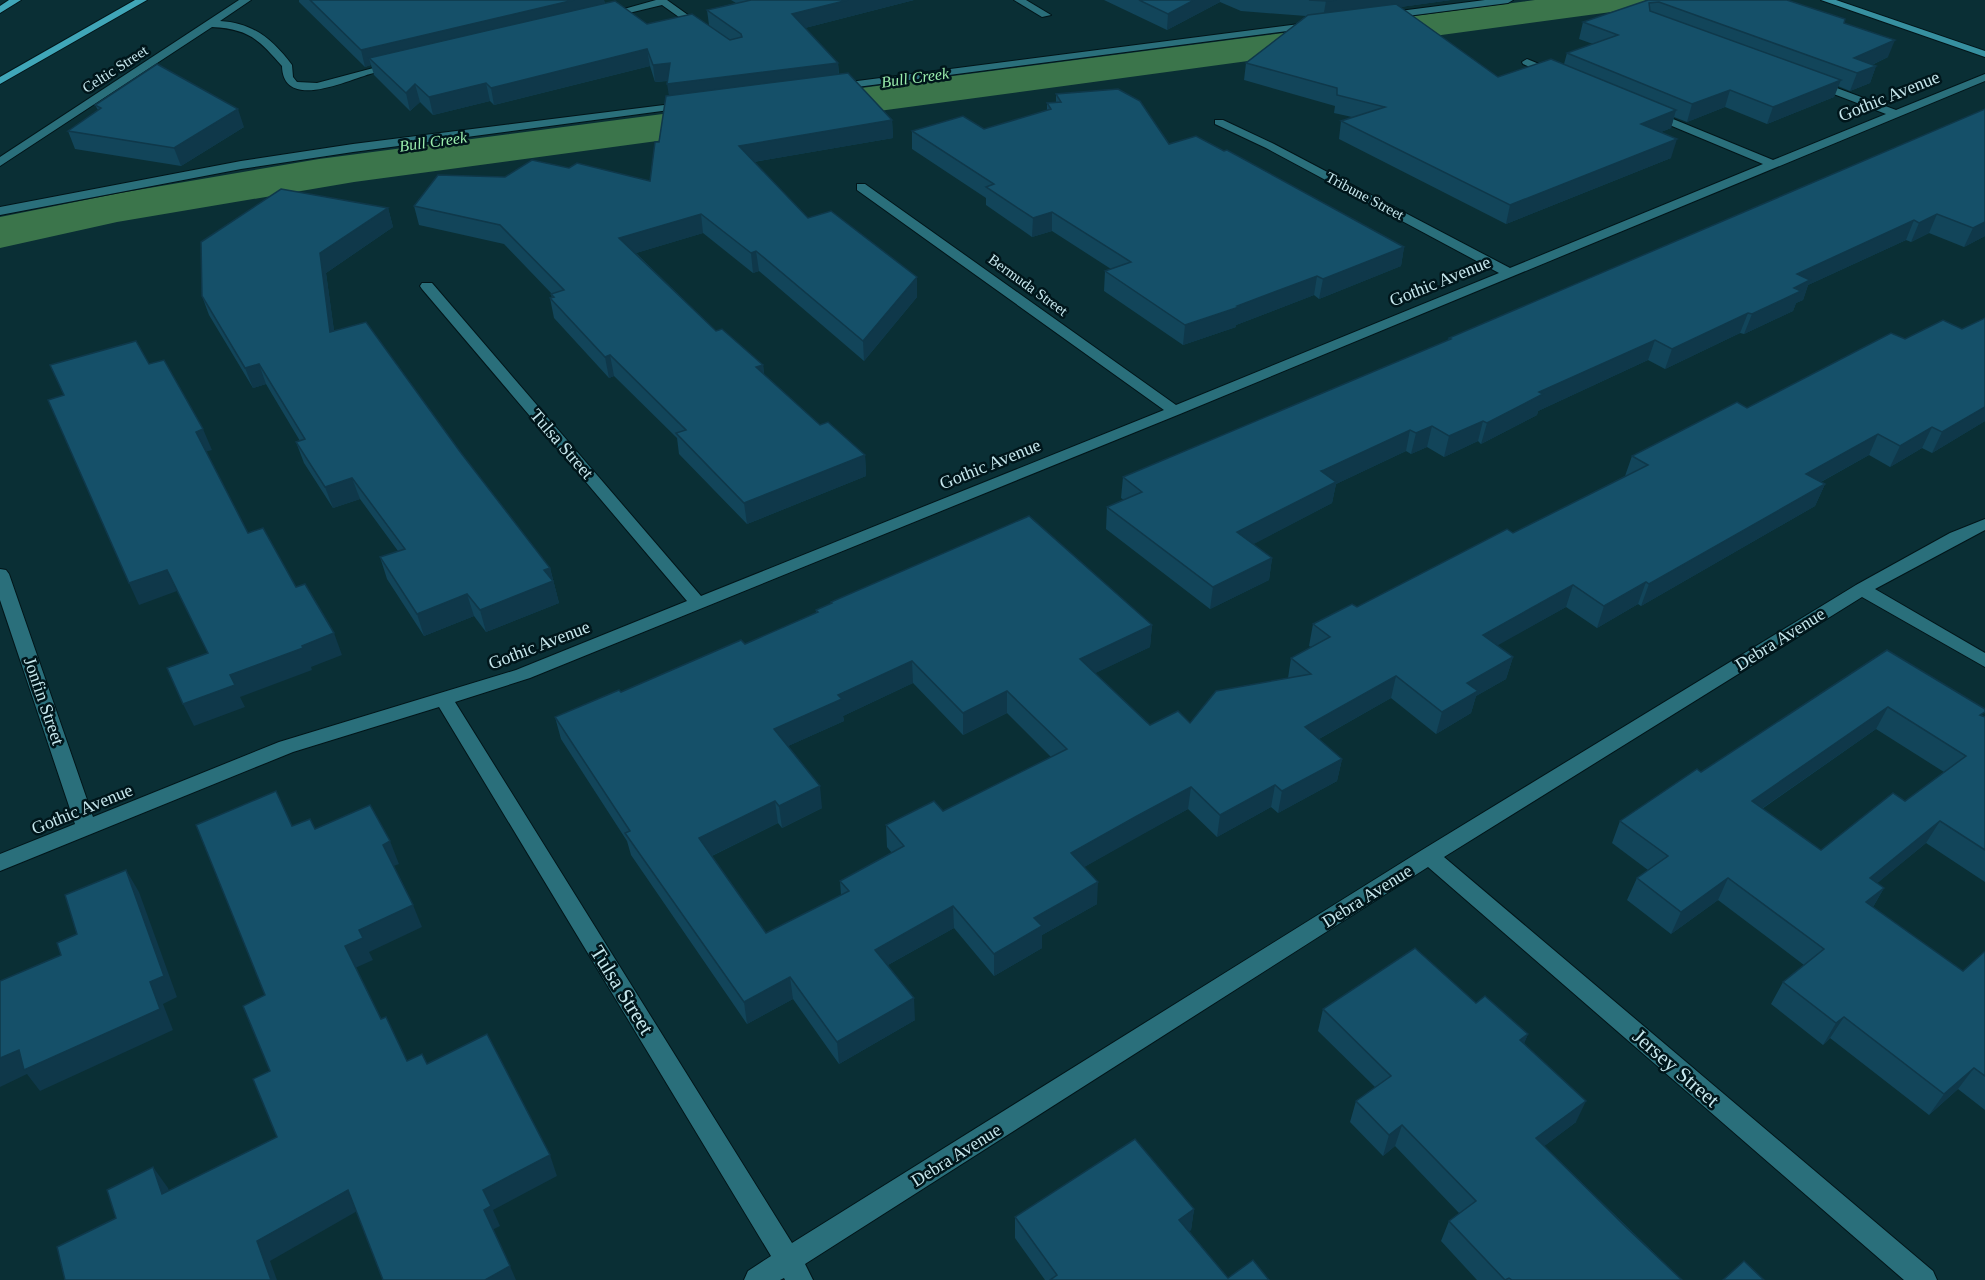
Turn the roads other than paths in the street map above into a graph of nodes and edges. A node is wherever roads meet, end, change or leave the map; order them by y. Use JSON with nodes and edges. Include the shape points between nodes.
{"nodes":[{"id":1,"x":16,"y":0,"type":"edge"},
{"id":2,"x":141,"y":0,"type":"edge"},
{"id":3,"x":246,"y":0,"type":"edge"},
{"id":4,"x":1018,"y":0,"type":"edge"},
{"id":5,"x":1508,"y":0,"type":"edge"},
{"id":6,"x":1826,"y":0,"type":"edge"},
{"id":7,"x":662,"y":1,"type":"edge"},
{"id":8,"x":0,"y":10,"type":"edge"},
{"id":9,"x":1046,"y":15,"type":"dead end"},
{"id":10,"x":1377,"y":17,"type":"edge"},
{"id":11,"x":594,"y":18,"type":"edge"},
{"id":12,"x":1329,"y":23,"type":"edge"},
{"id":13,"x":210,"y":24,"type":"junction"},
{"id":14,"x":709,"y":34,"type":"edge"},
{"id":15,"x":1985,"y":54,"type":"edge"},
{"id":16,"x":411,"y":61,"type":"edge"},
{"id":17,"x":1527,"y":62,"type":"dead end"},
{"id":18,"x":1985,"y":77,"type":"edge"},
{"id":19,"x":1564,"y":78,"type":"edge"},
{"id":20,"x":0,"y":81,"type":"edge"},
{"id":21,"x":1807,"y":81,"type":"edge"},
{"id":22,"x":818,"y":89,"type":"edge"},
{"id":23,"x":698,"y":104,"type":"edge"},
{"id":24,"x":1638,"y":108,"type":"edge"},
{"id":25,"x":1897,"y":114,"type":"junction"},
{"id":26,"x":1219,"y":122,"type":"dead end"},
{"id":27,"x":0,"y":162,"type":"edge"},
{"id":28,"x":1772,"y":164,"type":"junction"},
{"id":29,"x":861,"y":187,"type":"dead end"},
{"id":30,"x":0,"y":211,"type":"edge"},
{"id":31,"x":1510,"y":273,"type":"junction"},
{"id":32,"x":427,"y":285,"type":"dead end"},
{"id":33,"x":1175,"y":411,"type":"junction"},
{"id":34,"x":1985,"y":524,"type":"edge"},
{"id":35,"x":0,"y":574,"type":"edge"},
{"id":36,"x":1862,"y":589,"type":"junction"},
{"id":37,"x":698,"y":603,"type":"junction"},
{"id":38,"x":1985,"y":661,"type":"edge"},
{"id":39,"x":444,"y":700,"type":"junction"},
{"id":40,"x":87,"y":828,"type":"junction"},
{"id":41,"x":1429,"y":856,"type":"junction"},
{"id":42,"x":0,"y":863,"type":"edge"},
{"id":43,"x":788,"y":1261,"type":"junction"},
{"id":44,"x":757,"y":1280,"type":"edge"},
{"id":45,"x":800,"y":1280,"type":"edge"},
{"id":46,"x":1924,"y":1280,"type":"edge"}],
"edges":[{"from":1,"to":8,"type":"highway"},
{"from":2,"to":20,"type":"highway"},
{"from":3,"to":13,"type":"street","name":"Celtic Street"},
{"from":4,"to":9,"type":"street"},
{"from":5,"to":10,"type":"street"},
{"from":6,"to":15,"type":"main road"},
{"from":7,"to":11,"type":"street"},
{"from":7,"to":14,"type":"street"},
{"from":12,"to":22,"type":"street"},
{"from":13,"to":16,"type":"street","via":[[253,30],[287,65],[291,83],[301,87],[330,84]]},
{"from":13,"to":27,"type":"street","name":"Celtic Street"},
{"from":17,"to":19,"type":"street"},
{"from":18,"to":25,"type":"street","name":"Gothic Avenue"},
{"from":21,"to":25,"type":"street"},
{"from":23,"to":30,"type":"street","via":[[241,165]]},
{"from":24,"to":28,"type":"street"},
{"from":25,"to":28,"type":"street","name":"Gothic Avenue"},
{"from":26,"to":31,"type":"street","name":"Tribune Street"},
{"from":28,"to":31,"type":"street","name":"Gothic Avenue"},
{"from":29,"to":33,"type":"street","name":"Bermuda Street"},
{"from":31,"to":33,"type":"street","name":"Gothic Avenue"},
{"from":32,"to":37,"type":"street","name":"Tulsa Street"},
{"from":33,"to":37,"type":"street","name":"Gothic Avenue"},
{"from":34,"to":36,"type":"street","name":"Debra Avenue"},
{"from":35,"to":40,"type":"street","name":"Jonfin Street"},
{"from":36,"to":38,"type":"street"},
{"from":36,"to":41,"type":"street","name":"Debra Avenue"},
{"from":37,"to":39,"type":"street","name":"Gothic Avenue","via":[[523,674]]},
{"from":39,"to":40,"type":"street","name":"Gothic Avenue","via":[[286,747]]},
{"from":39,"to":43,"type":"street","name":"Tulsa Street"},
{"from":40,"to":42,"type":"street","name":"Gothic Avenue"},
{"from":41,"to":43,"type":"street","name":"Debra Avenue"},
{"from":41,"to":46,"type":"street","name":"Jersey Street"},
{"from":43,"to":44,"type":"street","name":"Debra Avenue"},
{"from":43,"to":45,"type":"street","name":"Tulsa Street"}]}
